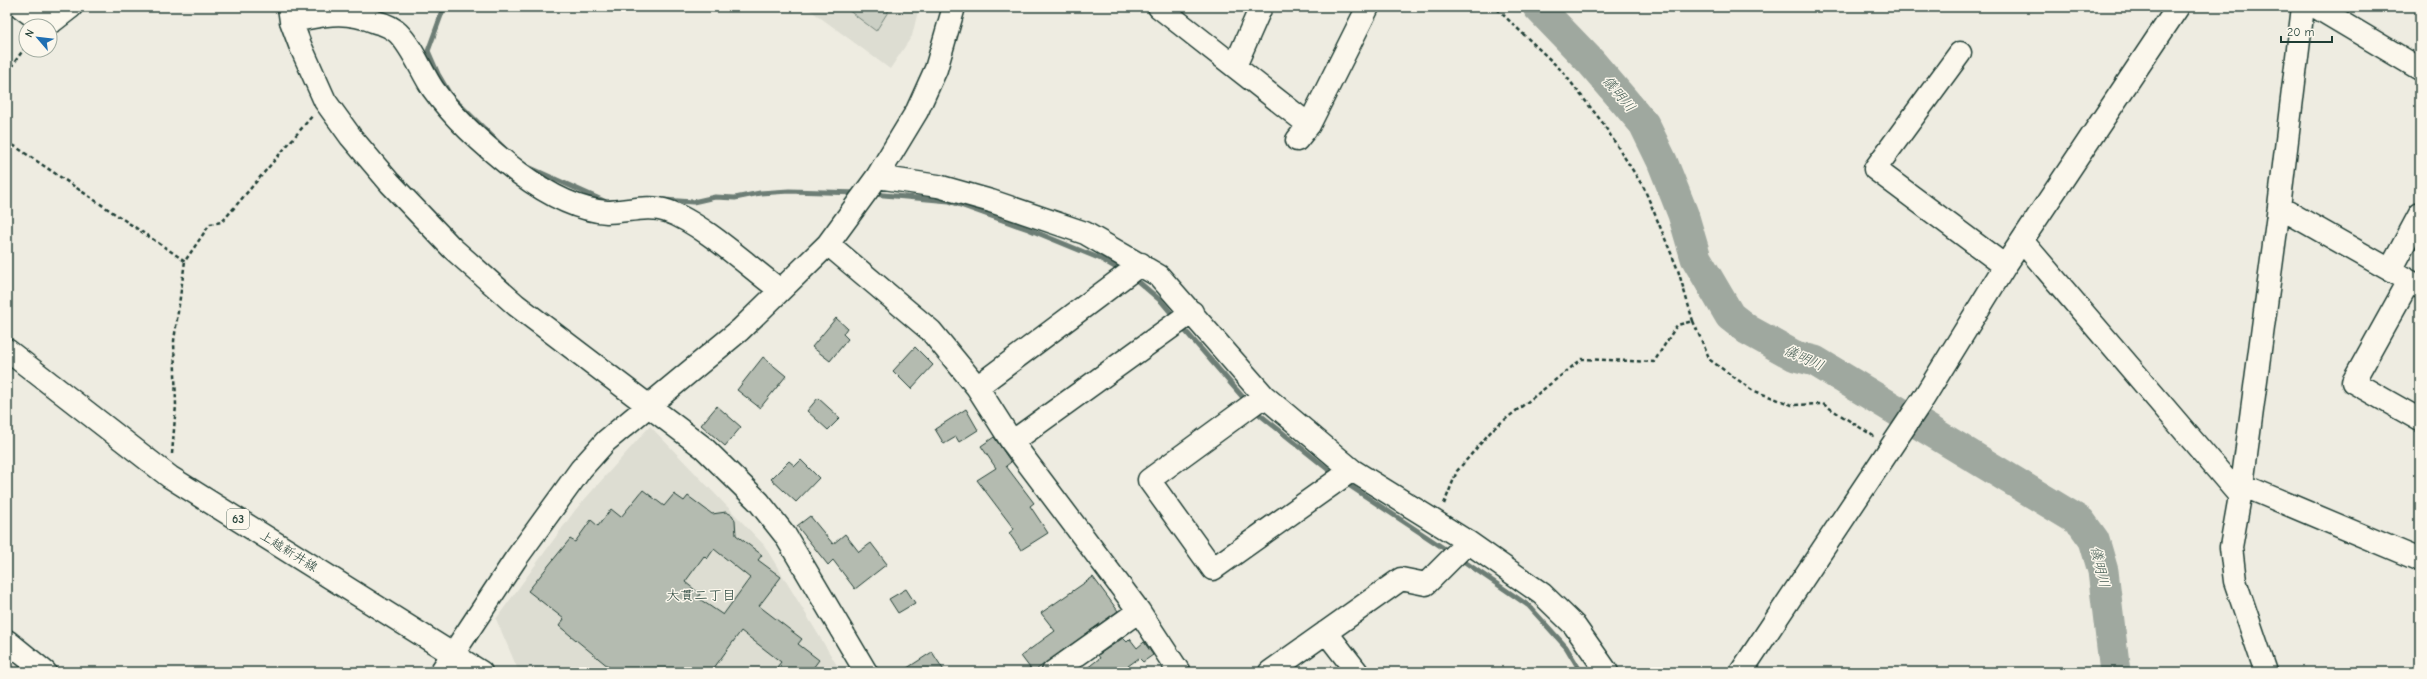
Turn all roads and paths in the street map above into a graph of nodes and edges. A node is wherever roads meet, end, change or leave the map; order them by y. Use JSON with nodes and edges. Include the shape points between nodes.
{"nodes":[{"id":1,"x":21,"y":7,"type":"edge"},
{"id":2,"x":71,"y":7,"type":"edge"},
{"id":3,"x":954,"y":7,"type":"edge"},
{"id":4,"x":1159,"y":7,"type":"edge"},
{"id":5,"x":1260,"y":7,"type":"edge"},
{"id":6,"x":1368,"y":7,"type":"edge"},
{"id":7,"x":1495,"y":7,"type":"edge"},
{"id":8,"x":2178,"y":7,"type":"edge"},
{"id":9,"x":2303,"y":7,"type":"edge"},
{"id":10,"x":2316,"y":7,"type":"edge"},
{"id":11,"x":290,"y":14,"type":"edge"},
{"id":12,"x":1960,"y":53,"type":"dead end"},
{"id":13,"x":18,"y":57,"type":"edge"},
{"id":14,"x":1235,"y":66,"type":"junction"},
{"id":15,"x":2420,"y":69,"type":"edge"},
{"id":16,"x":7,"y":73,"type":"edge"},
{"id":17,"x":325,"y":101,"type":"junction"},
{"id":18,"x":7,"y":142,"type":"edge"},
{"id":19,"x":877,"y":177,"type":"junction"},
{"id":20,"x":2279,"y":207,"type":"junction"},
{"id":21,"x":2420,"y":214,"type":"edge"},
{"id":22,"x":2023,"y":242,"type":"junction"},
{"id":23,"x":828,"y":244,"type":"junction"},
{"id":24,"x":185,"y":261,"type":"junction"},
{"id":25,"x":1141,"y":264,"type":"junction"},
{"id":26,"x":2005,"y":266,"type":"junction"},
{"id":27,"x":2406,"y":279,"type":"edge"},
{"id":28,"x":780,"y":290,"type":"junction"},
{"id":29,"x":1192,"y":312,"type":"junction"},
{"id":30,"x":1693,"y":321,"type":"junction"},
{"id":31,"x":7,"y":350,"type":"edge"},
{"id":32,"x":977,"y":386,"type":"junction"},
{"id":33,"x":1264,"y":396,"type":"junction"},
{"id":34,"x":650,"y":405,"type":"junction"},
{"id":35,"x":2420,"y":420,"type":"edge"},
{"id":36,"x":1895,"y":440,"type":"junction"},
{"id":37,"x":1012,"y":442,"type":"junction"},
{"id":38,"x":1352,"y":470,"type":"junction"},
{"id":39,"x":170,"y":476,"type":"junction"},
{"id":40,"x":2241,"y":490,"type":"junction"},
{"id":41,"x":1436,"y":524,"type":"junction"},
{"id":42,"x":1468,"y":542,"type":"junction"},
{"id":43,"x":2420,"y":560,"type":"edge"},
{"id":44,"x":1139,"y":612,"type":"junction"},
{"id":45,"x":1326,"y":632,"type":"junction"},
{"id":46,"x":7,"y":641,"type":"edge"},
{"id":47,"x":453,"y":653,"type":"junction"},
{"id":48,"x":45,"y":672,"type":"edge"},
{"id":49,"x":441,"y":672,"type":"edge"},
{"id":50,"x":481,"y":672,"type":"edge"},
{"id":51,"x":866,"y":672,"type":"edge"},
{"id":52,"x":1053,"y":672,"type":"edge"},
{"id":53,"x":1179,"y":672,"type":"edge"},
{"id":54,"x":1270,"y":672,"type":"edge"},
{"id":55,"x":1357,"y":672,"type":"edge"},
{"id":56,"x":1607,"y":672,"type":"edge"},
{"id":57,"x":1741,"y":672,"type":"edge"},
{"id":58,"x":2266,"y":672,"type":"edge"}],
"edges":[{"from":1,"to":2,"type":"street","via":[[41,22],[53,21]]},
{"from":3,"to":19,"type":"street","via":[[928,89]]},
{"from":4,"to":14,"type":"street"},
{"from":5,"to":14,"type":"street"},
{"from":6,"to":14,"type":"street","via":[[1303,132]]},
{"from":7,"to":30,"type":"path","via":[[1562,71],[1602,122],[1644,188],[1678,270]]},
{"from":8,"to":22,"type":"street"},
{"from":9,"to":20,"type":"street"},
{"from":10,"to":15,"type":"street"},
{"from":11,"to":17,"type":"street","via":[[308,67]]},
{"from":11,"to":28,"type":"street","via":[[347,13],[388,26],[406,43],[434,89],[454,113],[522,175],[557,196],[589,208],[606,212],[665,210],[675,214],[697,227]]},
{"from":12,"to":26,"type":"street","via":[[1875,169]]},
{"from":13,"to":16,"type":"path"},
{"from":17,"to":24,"type":"path","via":[[222,222],[210,224]]},
{"from":17,"to":34,"type":"street","via":[[390,183],[452,248],[516,305]]},
{"from":18,"to":24,"type":"path"},
{"from":19,"to":23,"type":"street"},
{"from":19,"to":25,"type":"street","via":[[938,186],[991,201],[1085,233]]},
{"from":20,"to":27,"type":"street"},
{"from":20,"to":40,"type":"street"},
{"from":21,"to":27,"type":"street"},
{"from":22,"to":26,"type":"street"},
{"from":22,"to":40,"type":"street"},
{"from":23,"to":28,"type":"street"},
{"from":23,"to":32,"type":"street","via":[[931,331]]},
{"from":24,"to":39,"type":"path","via":[[174,341],[176,405]]},
{"from":25,"to":29,"type":"street","via":[[1159,276]]},
{"from":25,"to":32,"type":"street"},
{"from":26,"to":36,"type":"street","via":[[1924,399]]},
{"from":27,"to":35,"type":"street","via":[[2353,382]]},
{"from":28,"to":34,"type":"street","via":[[740,330]]},
{"from":29,"to":33,"type":"street"},
{"from":29,"to":37,"type":"street"},
{"from":30,"to":36,"type":"path","via":[[1710,360],[1752,390],[1792,405],[1823,404]]},
{"from":30,"to":41,"type":"path","via":[[1677,325],[1654,362],[1582,359],[1493,429],[1457,471]]},
{"from":31,"to":39,"type":"street","name":"上越新井線","number":"63"},
{"from":32,"to":37,"type":"street"},
{"from":33,"to":38,"type":"street"},
{"from":33,"to":38,"type":"street","via":[[1149,480],[1213,569]]},
{"from":34,"to":47,"type":"street","via":[[606,441],[581,469],[515,560]]},
{"from":34,"to":51,"type":"street","via":[[704,448],[759,502],[785,536]]},
{"from":36,"to":57,"type":"street"},
{"from":37,"to":44,"type":"street"},
{"from":38,"to":41,"type":"street"},
{"from":39,"to":47,"type":"street","name":"上越新井線","number":"63"},
{"from":40,"to":43,"type":"street"},
{"from":40,"to":58,"type":"street","via":[[2231,547],[2232,564],[2243,609]]},
{"from":41,"to":42,"type":"street"},
{"from":42,"to":45,"type":"street","via":[[1426,584],[1402,579]]},
{"from":42,"to":56,"type":"street","via":[[1542,594],[1574,625]]},
{"from":44,"to":52,"type":"street"},
{"from":44,"to":53,"type":"street"},
{"from":45,"to":54,"type":"street"},
{"from":45,"to":55,"type":"street"},
{"from":46,"to":48,"type":"street"},
{"from":47,"to":49,"type":"street"},
{"from":47,"to":50,"type":"street","name":"上越新井線","number":"63"}]}
